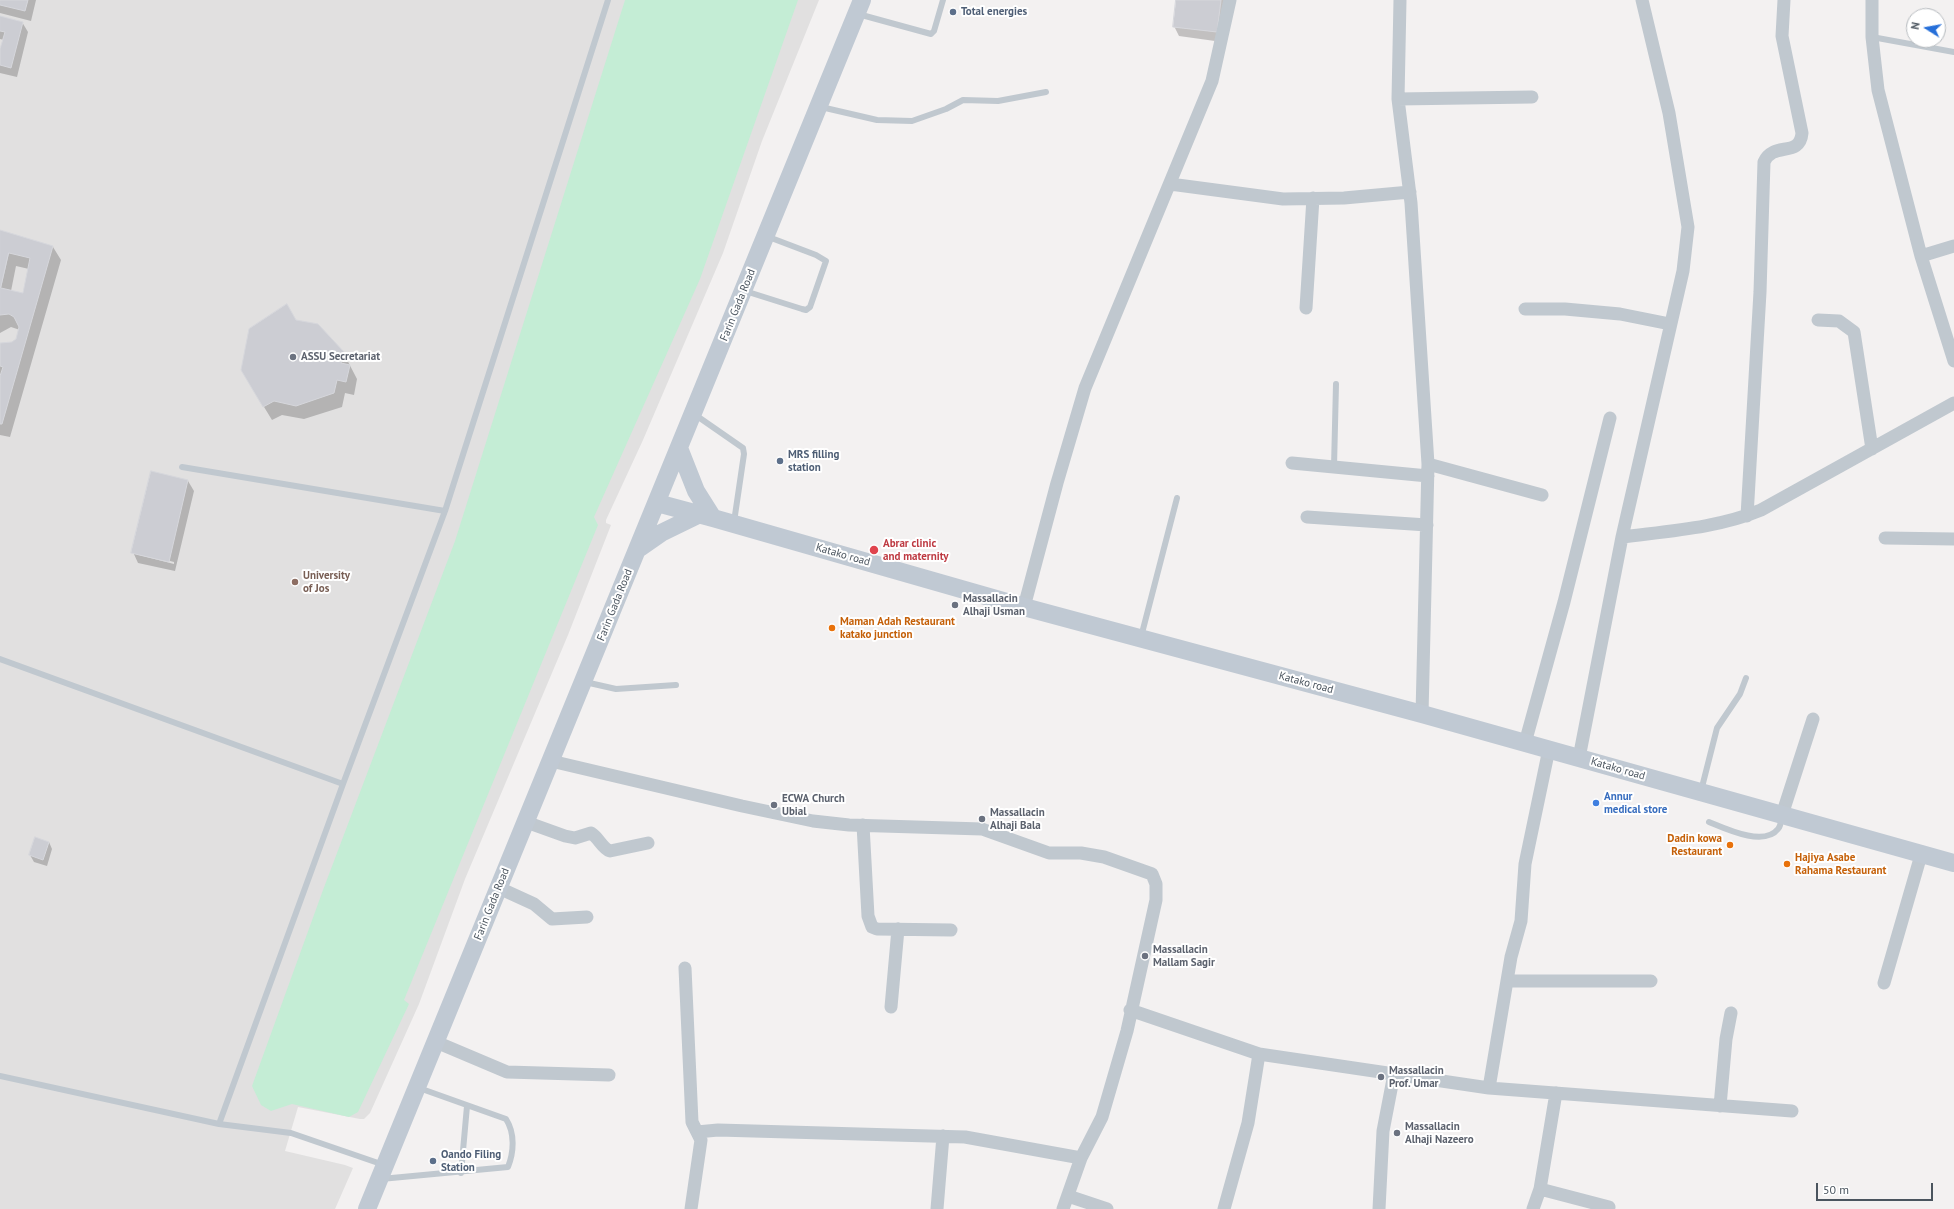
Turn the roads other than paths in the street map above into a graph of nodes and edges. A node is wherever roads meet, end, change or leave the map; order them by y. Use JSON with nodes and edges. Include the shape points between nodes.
{"nodes":[{"id":1,"x":608,"y":0,"type":"edge"},
{"id":2,"x":943,"y":0,"type":"edge"},
{"id":3,"x":1230,"y":0,"type":"edge"},
{"id":4,"x":1400,"y":0,"type":"edge"},
{"id":5,"x":1642,"y":0,"type":"edge"},
{"id":6,"x":1784,"y":0,"type":"edge"},
{"id":7,"x":1872,"y":0,"type":"edge"},
{"id":8,"x":860,"y":7,"type":"edge"},
{"id":9,"x":1872,"y":37,"type":"junction"},
{"id":10,"x":1954,"y":52,"type":"edge"},
{"id":11,"x":1046,"y":92,"type":"dead end"},
{"id":12,"x":1532,"y":97,"type":"dead end"},
{"id":13,"x":1398,"y":99,"type":"junction"},
{"id":14,"x":819,"y":106,"type":"junction"},
{"id":15,"x":1170,"y":184,"type":"junction"},
{"id":16,"x":1410,"y":192,"type":"junction"},
{"id":17,"x":1313,"y":198,"type":"junction"},
{"id":18,"x":766,"y":236,"type":"junction"},
{"id":19,"x":1954,"y":246,"type":"edge"},
{"id":20,"x":1922,"y":256,"type":"junction"},
{"id":21,"x":744,"y":290,"type":"junction"},
{"id":22,"x":1306,"y":308,"type":"dead end"},
{"id":23,"x":1525,"y":309,"type":"dead end"},
{"id":24,"x":1818,"y":320,"type":"dead end"},
{"id":25,"x":1670,"y":324,"type":"junction"},
{"id":26,"x":1954,"y":361,"type":"edge"},
{"id":27,"x":1336,"y":384,"type":"dead end"},
{"id":28,"x":1954,"y":403,"type":"edge"},
{"id":29,"x":693,"y":414,"type":"junction"},
{"id":30,"x":1610,"y":418,"type":"dead end"},
{"id":31,"x":679,"y":448,"type":"junction"},
{"id":32,"x":1872,"y":449,"type":"junction"},
{"id":33,"x":1292,"y":463,"type":"dead end"},
{"id":34,"x":182,"y":467,"type":"dead end"},
{"id":35,"x":1334,"y":467,"type":"junction"},
{"id":36,"x":1428,"y":470,"type":"junction"},
{"id":37,"x":1542,"y":495,"type":"dead end"},
{"id":38,"x":1177,"y":498,"type":"dead end"},
{"id":39,"x":657,"y":503,"type":"junction"},
{"id":40,"x":445,"y":511,"type":"junction"},
{"id":41,"x":706,"y":516,"type":"junction"},
{"id":42,"x":1747,"y":516,"type":"junction"},
{"id":43,"x":1307,"y":517,"type":"dead end"},
{"id":44,"x":734,"y":524,"type":"junction"},
{"id":45,"x":1427,"y":525,"type":"junction"},
{"id":46,"x":1622,"y":537,"type":"junction"},
{"id":47,"x":1885,"y":538,"type":"dead end"},
{"id":48,"x":1954,"y":538,"type":"edge"},
{"id":49,"x":638,"y":549,"type":"junction"},
{"id":50,"x":1024,"y":607,"type":"junction"},
{"id":51,"x":1140,"y":638,"type":"junction"},
{"id":52,"x":0,"y":659,"type":"edge"},
{"id":53,"x":1746,"y":678,"type":"dead end"},
{"id":54,"x":584,"y":682,"type":"junction"},
{"id":55,"x":676,"y":685,"type":"dead end"},
{"id":56,"x":1422,"y":714,"type":"junction"},
{"id":57,"x":1813,"y":719,"type":"dead end"},
{"id":58,"x":1525,"y":743,"type":"junction"},
{"id":59,"x":1549,"y":749,"type":"junction"},
{"id":60,"x":1580,"y":758,"type":"junction"},
{"id":61,"x":551,"y":761,"type":"junction"},
{"id":62,"x":343,"y":784,"type":"junction"},
{"id":63,"x":1700,"y":792,"type":"junction"},
{"id":64,"x":1782,"y":815,"type":"junction"},
{"id":65,"x":526,"y":822,"type":"junction"},
{"id":66,"x":1709,"y":822,"type":"dead end"},
{"id":67,"x":863,"y":825,"type":"junction"},
{"id":68,"x":648,"y":843,"type":"dead end"},
{"id":69,"x":1921,"y":855,"type":"junction"},
{"id":70,"x":1954,"y":864,"type":"edge"},
{"id":71,"x":499,"y":888,"type":"junction"},
{"id":72,"x":587,"y":917,"type":"dead end"},
{"id":73,"x":898,"y":929,"type":"junction"},
{"id":74,"x":951,"y":930,"type":"dead end"},
{"id":75,"x":685,"y":968,"type":"dead end"},
{"id":76,"x":1507,"y":981,"type":"junction"},
{"id":77,"x":1651,"y":981,"type":"dead end"},
{"id":78,"x":1884,"y":983,"type":"dead end"},
{"id":79,"x":891,"y":1007,"type":"dead end"},
{"id":80,"x":1130,"y":1010,"type":"junction"},
{"id":81,"x":1731,"y":1013,"type":"dead end"},
{"id":82,"x":436,"y":1042,"type":"junction"},
{"id":83,"x":1259,"y":1054,"type":"junction"},
{"id":84,"x":1394,"y":1074,"type":"junction"},
{"id":85,"x":609,"y":1075,"type":"dead end"},
{"id":86,"x":0,"y":1076,"type":"edge"},
{"id":87,"x":417,"y":1087,"type":"junction"},
{"id":88,"x":1489,"y":1088,"type":"junction"},
{"id":89,"x":1556,"y":1093,"type":"junction"},
{"id":90,"x":467,"y":1106,"type":"junction"},
{"id":91,"x":1720,"y":1106,"type":"junction"},
{"id":92,"x":1792,"y":1111,"type":"dead end"},
{"id":93,"x":219,"y":1124,"type":"junction"},
{"id":94,"x":697,"y":1132,"type":"junction"},
{"id":95,"x":943,"y":1136,"type":"junction"},
{"id":96,"x":1081,"y":1158,"type":"junction"},
{"id":97,"x":382,"y":1172,"type":"junction"},
{"id":98,"x":461,"y":1173,"type":"junction"},
{"id":99,"x":1540,"y":1189,"type":"junction"},
{"id":100,"x":1068,"y":1196,"type":"junction"},
{"id":101,"x":1609,"y":1207,"type":"dead end"},
{"id":102,"x":367,"y":1209,"type":"edge"},
{"id":103,"x":691,"y":1209,"type":"edge"},
{"id":104,"x":937,"y":1209,"type":"edge"},
{"id":105,"x":1063,"y":1209,"type":"edge"},
{"id":106,"x":1107,"y":1209,"type":"edge"},
{"id":107,"x":1224,"y":1209,"type":"edge"},
{"id":108,"x":1379,"y":1209,"type":"edge"},
{"id":109,"x":1533,"y":1209,"type":"edge"}],
"edges":[{"from":1,"to":40,"type":"lane"},
{"from":2,"to":8,"type":"lane","via":[[931,34]]},
{"from":3,"to":15,"type":"street","via":[[1212,81]]},
{"from":4,"to":13,"type":"street"},
{"from":5,"to":25,"type":"street","via":[[1669,113],[1688,227],[1683,271]]},
{"from":6,"to":42,"type":"street","via":[[1782,36],[1802,133],[1801,141],[1796,146],[1771,152],[1764,162],[1760,292]]},
{"from":7,"to":9,"type":"street"},
{"from":8,"to":14,"type":"main road","name":"Farin Gada Road"},
{"from":9,"to":10,"type":"lane"},
{"from":9,"to":20,"type":"street","via":[[1878,90]]},
{"from":11,"to":14,"type":"lane","via":[[998,101],[963,100],[912,121],[877,120]]},
{"from":12,"to":13,"type":"street"},
{"from":13,"to":16,"type":"street"},
{"from":14,"to":18,"type":"main road","name":"Farin Gada Road"},
{"from":15,"to":17,"type":"street","via":[[1283,199]]},
{"from":15,"to":50,"type":"street","via":[[1085,388]]},
{"from":16,"to":17,"type":"street"},
{"from":16,"to":36,"type":"street"},
{"from":17,"to":22,"type":"street"},
{"from":18,"to":21,"type":"main road","name":"Farin Gada Road"},
{"from":18,"to":21,"type":"lane","via":[[816,254],[826,261],[810,307],[802,309]]},
{"from":19,"to":20,"type":"street"},
{"from":20,"to":26,"type":"street"},
{"from":21,"to":29,"type":"main road","name":"Farin Gada Road"},
{"from":23,"to":25,"type":"street","via":[[1566,309],[1620,314]]},
{"from":24,"to":32,"type":"street","via":[[1839,321],[1854,332]]},
{"from":25,"to":46,"type":"street"},
{"from":27,"to":35,"type":"lane"},
{"from":28,"to":32,"type":"street"},
{"from":29,"to":31,"type":"main road","name":"Farin Gada Road"},
{"from":29,"to":44,"type":"lane","via":[[743,448]]},
{"from":30,"to":58,"type":"street","via":[[1564,602]]},
{"from":31,"to":39,"type":"main road","name":"Farin Gada Road"},
{"from":31,"to":41,"type":"main road"},
{"from":32,"to":42,"type":"street"},
{"from":33,"to":35,"type":"street"},
{"from":34,"to":40,"type":"lane"},
{"from":35,"to":36,"type":"street"},
{"from":36,"to":37,"type":"street"},
{"from":36,"to":45,"type":"street"},
{"from":38,"to":51,"type":"lane"},
{"from":39,"to":41,"type":"main road","name":"Katako road"},
{"from":39,"to":49,"type":"main road","name":"Farin Gada Road"},
{"from":40,"to":62,"type":"lane"},
{"from":41,"to":44,"type":"main road","name":"Katako road"},
{"from":41,"to":49,"type":"main road","via":[[661,533]]},
{"from":42,"to":46,"type":"street","via":[[1696,528]]},
{"from":43,"to":45,"type":"street"},
{"from":44,"to":50,"type":"main road","name":"Katako road"},
{"from":45,"to":56,"type":"street"},
{"from":46,"to":60,"type":"street"},
{"from":47,"to":48,"type":"street"},
{"from":49,"to":54,"type":"main road","name":"Farin Gada Road"},
{"from":50,"to":51,"type":"main road","name":"Katako road"},
{"from":51,"to":56,"type":"main road","name":"Katako road"},
{"from":52,"to":62,"type":"lane"},
{"from":53,"to":63,"type":"lane","via":[[1740,694],[1718,728]]},
{"from":54,"to":55,"type":"lane","via":[[616,689]]},
{"from":54,"to":61,"type":"main road","name":"Farin Gada Road"},
{"from":56,"to":58,"type":"main road","name":"Katako road"},
{"from":57,"to":64,"type":"street"},
{"from":58,"to":59,"type":"main road","name":"Katako road"},
{"from":59,"to":60,"type":"main road","name":"Katako road"},
{"from":59,"to":76,"type":"street","via":[[1525,864],[1520,921]]},
{"from":60,"to":63,"type":"main road","name":"Katako road"},
{"from":61,"to":65,"type":"main road","name":"Farin Gada Road"},
{"from":61,"to":67,"type":"street","via":[[813,821]]},
{"from":62,"to":93,"type":"lane"},
{"from":63,"to":64,"type":"main road","name":"Katako road"},
{"from":64,"to":66,"type":"lane","via":[[1779,829],[1769,836],[1739,834]]},
{"from":64,"to":69,"type":"main road","name":"Katako road"},
{"from":65,"to":68,"type":"street","via":[[575,838],[591,833],[598,837],[606,850],[610,851]]},
{"from":65,"to":71,"type":"main road","name":"Farin Gada Road"},
{"from":67,"to":73,"type":"street","via":[[868,916],[872,926],[877,929]]},
{"from":67,"to":80,"type":"street","via":[[982,829],[1049,853],[1081,853],[1104,857],[1152,874],[1156,884],[1156,900]]},
{"from":69,"to":70,"type":"main road","name":"Katako road"},
{"from":69,"to":78,"type":"street"},
{"from":71,"to":72,"type":"street","via":[[534,904],[552,919]]},
{"from":71,"to":82,"type":"main road","name":"Farin Gada Road"},
{"from":73,"to":74,"type":"street"},
{"from":73,"to":79,"type":"street"},
{"from":75,"to":94,"type":"street","via":[[692,1122]]},
{"from":76,"to":77,"type":"street"},
{"from":76,"to":88,"type":"street"},
{"from":80,"to":83,"type":"street"},
{"from":80,"to":96,"type":"street","via":[[1127,1031],[1102,1117]]},
{"from":81,"to":91,"type":"street"},
{"from":82,"to":85,"type":"street","via":[[507,1072]]},
{"from":82,"to":87,"type":"main road","name":"Farin Gada Road"},
{"from":83,"to":84,"type":"street"},
{"from":83,"to":107,"type":"street","via":[[1248,1123]]},
{"from":84,"to":88,"type":"street"},
{"from":84,"to":108,"type":"street","via":[[1383,1131]]},
{"from":86,"to":93,"type":"lane"},
{"from":87,"to":90,"type":"lane"},
{"from":87,"to":97,"type":"main road","name":"Farin Gada Road"},
{"from":88,"to":89,"type":"street"},
{"from":89,"to":91,"type":"street"},
{"from":89,"to":99,"type":"street"},
{"from":90,"to":98,"type":"lane"},
{"from":90,"to":98,"type":"lane","via":[[506,1119],[512,1128],[512,1157],[508,1168]]},
{"from":91,"to":92,"type":"street"},
{"from":93,"to":97,"type":"lane","via":[[291,1133]]},
{"from":94,"to":95,"type":"street","via":[[718,1130]]},
{"from":94,"to":103,"type":"street","via":[[701,1140]]},
{"from":95,"to":96,"type":"street","via":[[965,1137]]},
{"from":95,"to":104,"type":"street"},
{"from":96,"to":100,"type":"street"},
{"from":97,"to":98,"type":"lane"},
{"from":97,"to":102,"type":"main road","name":"Farin Gada Road"},
{"from":99,"to":101,"type":"street"},
{"from":99,"to":109,"type":"street"},
{"from":100,"to":105,"type":"street"},
{"from":100,"to":106,"type":"street"}]}
